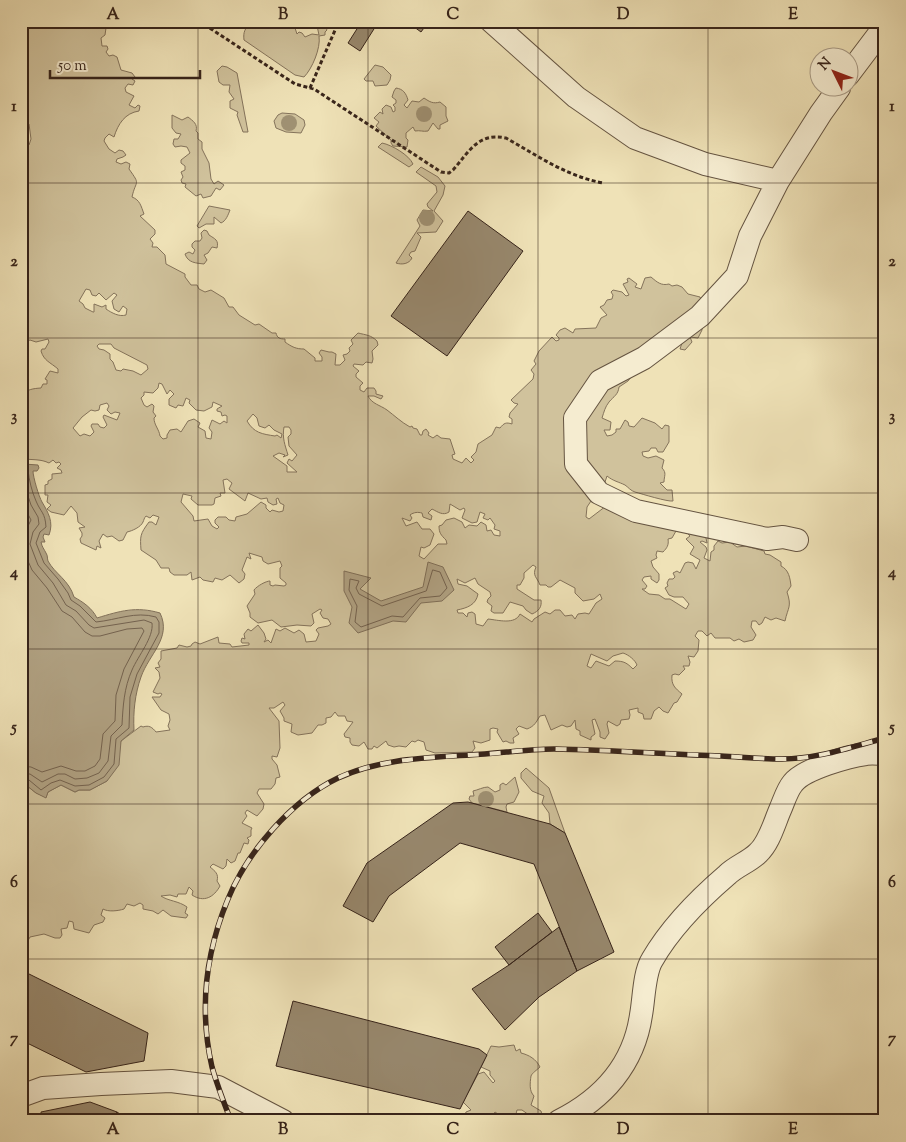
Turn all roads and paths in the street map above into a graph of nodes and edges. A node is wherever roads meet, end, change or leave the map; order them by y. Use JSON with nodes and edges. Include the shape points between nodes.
{"nodes":[{"id":1,"x":199,"y":21,"type":"edge"},
{"id":2,"x":339,"y":21,"type":"edge"},
{"id":3,"x":491,"y":21,"type":"edge"},
{"id":4,"x":885,"y":26,"type":"edge"},
{"id":5,"x":858,"y":62,"type":"edge"},
{"id":6,"x":310,"y":88,"type":"junction"},
{"id":7,"x":832,"y":98,"type":"edge"},
{"id":8,"x":778,"y":181,"type":"junction"},
{"id":9,"x":604,"y":183,"type":"dead end"},
{"id":10,"x":797,"y":540,"type":"dead end"},
{"id":11,"x":885,"y":754,"type":"edge"},
{"id":12,"x":21,"y":1096,"type":"edge"},
{"id":13,"x":283,"y":1121,"type":"edge"},
{"id":14,"x":560,"y":1121,"type":"edge"}],
"edges":[{"from":1,"to":6,"type":"path","via":[[295,84]]},
{"from":2,"to":6,"type":"path"},
{"from":3,"to":8,"type":"street","via":[[576,97],[635,138],[705,164]]},
{"from":4,"to":5,"type":"street"},
{"from":6,"to":9,"type":"path","via":[[441,172],[453,170],[478,141],[497,136],[567,173]]},
{"from":7,"to":8,"type":"street"},
{"from":8,"to":10,"type":"street","via":[[750,236],[737,276],[700,316],[644,358],[600,381],[575,418],[576,464],[599,493],[636,511],[767,539],[783,537]]},
{"from":11,"to":14,"type":"street","via":[[865,754],[819,766],[794,782],[765,845],[696,903],[651,961],[632,1050],[616,1076],[591,1102]]},
{"from":12,"to":13,"type":"street","via":[[43,1088],[171,1081],[218,1087]]}]}
